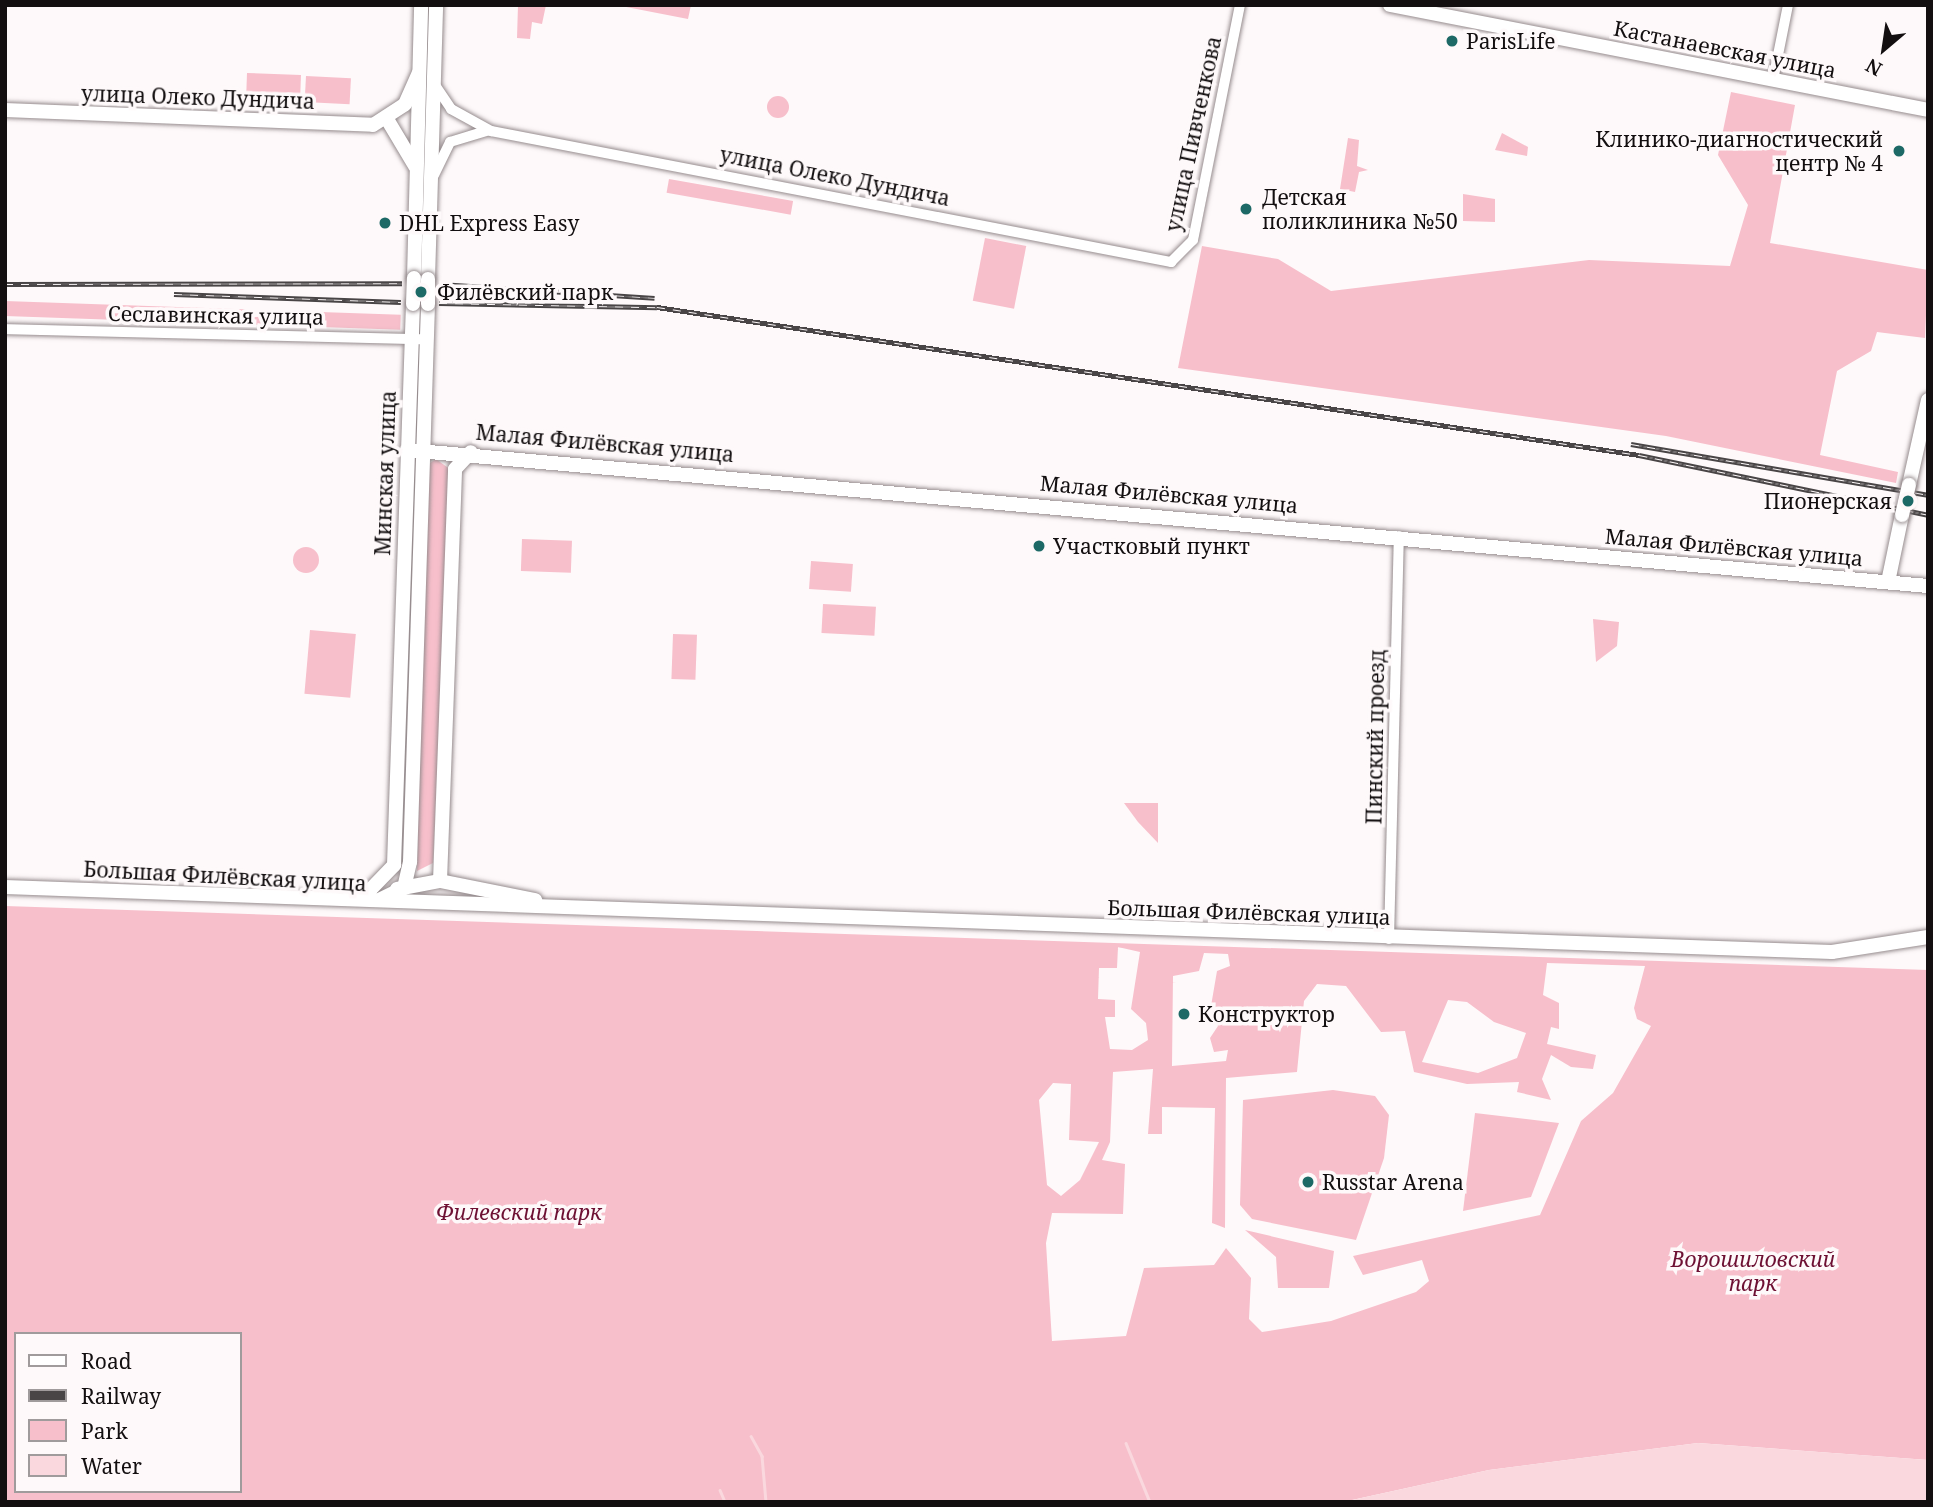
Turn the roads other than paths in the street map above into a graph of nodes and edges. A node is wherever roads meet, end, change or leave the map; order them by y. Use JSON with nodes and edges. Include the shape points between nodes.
{"nodes":[{"id":1,"x":421,"y":5,"type":"edge"},
{"id":2,"x":436,"y":5,"type":"edge"},
{"id":3,"x":1240,"y":5,"type":"edge"},
{"id":4,"x":1390,"y":5,"type":"edge"},
{"id":5,"x":1788,"y":5,"type":"edge"},
{"id":6,"x":419,"y":73,"type":"junction"},
{"id":7,"x":1773,"y":80,"type":"junction"},
{"id":8,"x":434,"y":84,"type":"junction"},
{"id":9,"x":5,"y":110,"type":"edge"},
{"id":10,"x":1928,"y":110,"type":"edge"},
{"id":11,"x":387,"y":119,"type":"junction"},
{"id":12,"x":491,"y":131,"type":"junction"},
{"id":13,"x":415,"y":167,"type":"junction"},
{"id":14,"x":431,"y":182,"type":"junction"},
{"id":15,"x":1171,"y":262,"type":"joint"},
{"id":16,"x":421,"y":279,"type":"junction"},
{"id":17,"x":420,"y":304,"type":"junction"},
{"id":18,"x":5,"y":329,"type":"edge"},
{"id":19,"x":411,"y":339,"type":"junction"},
{"id":20,"x":426,"y":339,"type":"junction"},
{"id":21,"x":1928,"y":400,"type":"edge"},
{"id":22,"x":414,"y":449,"type":"junction"},
{"id":23,"x":471,"y":452,"type":"junction"},
{"id":24,"x":1399,"y":536,"type":"junction"},
{"id":25,"x":1888,"y":582,"type":"junction"},
{"id":26,"x":1928,"y":586,"type":"edge"},
{"id":27,"x":410,"y":862,"type":"junction"},
{"id":28,"x":394,"y":865,"type":"junction"},
{"id":29,"x":434,"y":883,"type":"junction"},
{"id":30,"x":5,"y":887,"type":"edge"},
{"id":31,"x":404,"y":888,"type":"junction"},
{"id":32,"x":370,"y":890,"type":"junction"},
{"id":33,"x":330,"y":899,"type":"junction"},
{"id":34,"x":359,"y":903,"type":"junction"},
{"id":35,"x":443,"y":906,"type":"junction"},
{"id":36,"x":567,"y":906,"type":"junction"},
{"id":37,"x":1928,"y":937,"type":"edge"},
{"id":38,"x":1389,"y":939,"type":"junction"}],
"edges":[{"from":1,"to":6,"type":"street","name":"Минская улица"},
{"from":2,"to":8,"type":"street","name":"Минская улица"},
{"from":3,"to":15,"type":"street","name":"улица Пивченкова","via":[[1193,240]]},
{"from":4,"to":7,"type":"street","name":"Кастанаевская улица"},
{"from":5,"to":7,"type":"street"},
{"from":6,"to":11,"type":"street","via":[[405,104]]},
{"from":6,"to":13,"type":"street","name":"Минская улица"},
{"from":7,"to":10,"type":"street","name":"Кастанаевская улица"},
{"from":8,"to":12,"type":"street","name":"улица Олеко Дундича","via":[[451,109]]},
{"from":8,"to":14,"type":"street","name":"Минская улица"},
{"from":9,"to":11,"type":"street","name":"улица Олеко Дундича","via":[[373,125]]},
{"from":11,"to":13,"type":"street"},
{"from":12,"to":14,"type":"street","name":"улица Олеко Дундича","via":[[450,142]]},
{"from":12,"to":15,"type":"street","name":"улица Олеко Дундича"},
{"from":13,"to":16,"type":"street","name":"Минская улица"},
{"from":14,"to":16,"type":"street","name":"Минская улица"},
{"from":16,"to":17,"type":"street","name":"Минская улица","bridge":true},
{"from":17,"to":19,"type":"street","name":"Минская улица"},
{"from":17,"to":20,"type":"street","name":"Минская улица"},
{"from":18,"to":19,"type":"street","name":"Сеславинская улица"},
{"from":19,"to":20,"type":"street","name":"Сеславинская улица"},
{"from":19,"to":22,"type":"street","name":"Минская улица"},
{"from":20,"to":22,"type":"street","name":"Минская улица"},
{"from":21,"to":25,"type":"street","bridge":true},
{"from":22,"to":23,"type":"street","name":"Малая Филёвская улица"},
{"from":22,"to":27,"type":"street","name":"Минская улица"},
{"from":22,"to":28,"type":"street","name":"Минская улица"},
{"from":23,"to":24,"type":"street","name":"Малая Филёвская улица"},
{"from":23,"to":29,"type":"street","via":[[455,469]]},
{"from":24,"to":25,"type":"street","name":"Малая Филёвская улица"},
{"from":24,"to":38,"type":"street","name":"Пинский проезд"},
{"from":25,"to":26,"type":"street","name":"Малая Филёвская улица"},
{"from":27,"to":29,"type":"street"},
{"from":27,"to":31,"type":"street","name":"Минская улица"},
{"from":28,"to":31,"type":"street","name":"Большая Филёвская улица"},
{"from":28,"to":32,"type":"street"},
{"from":29,"to":31,"type":"street","name":"Большая Филёвская улица"},
{"from":29,"to":36,"type":"street","name":"Большая Филёвская улица"},
{"from":30,"to":33,"type":"street","name":"Большая Филёвская улица"},
{"from":31,"to":32,"type":"street","name":"Большая Филёвская улица"},
{"from":31,"to":34,"type":"street"},
{"from":31,"to":35,"type":"street","name":"Большая Филёвская улица"},
{"from":32,"to":33,"type":"street"},
{"from":33,"to":34,"type":"street","name":"Большая Филёвская улица"},
{"from":34,"to":35,"type":"street","name":"Большая Филёвская улица"},
{"from":35,"to":36,"type":"street","name":"Большая Филёвская улица"},
{"from":36,"to":38,"type":"street","name":"Большая Филёвская улица"},
{"from":37,"to":38,"type":"street","name":"Большая Филёвская улица","via":[[1838,952]]}]}
